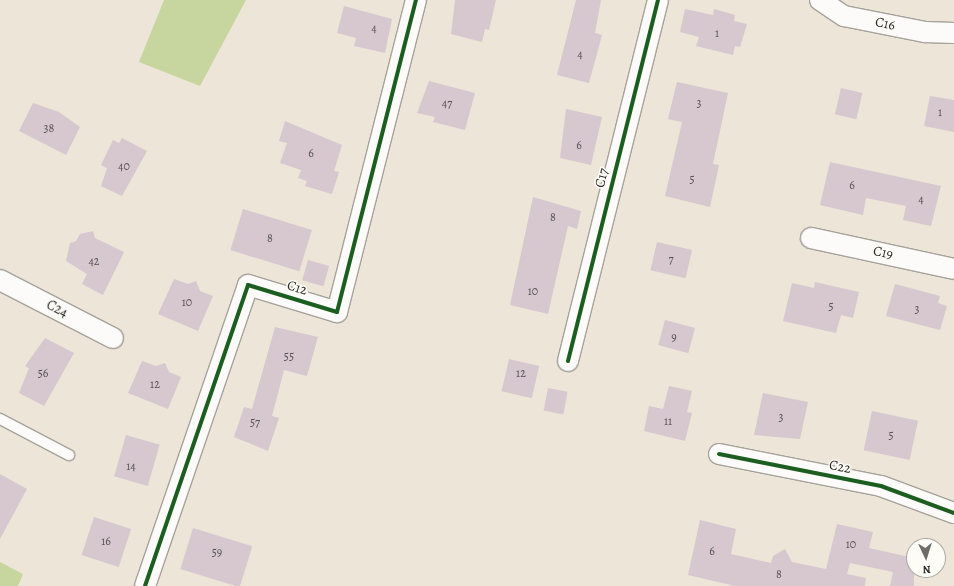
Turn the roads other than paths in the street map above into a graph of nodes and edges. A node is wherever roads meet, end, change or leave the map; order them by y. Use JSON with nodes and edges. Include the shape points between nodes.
{"nodes":[{"id":1,"x":416,"y":0,"type":"edge"},
{"id":2,"x":658,"y":0,"type":"edge"},
{"id":3,"x":820,"y":0,"type":"edge"},
{"id":4,"x":954,"y":33,"type":"edge"},
{"id":5,"x":811,"y":238,"type":"dead end"},
{"id":6,"x":954,"y":269,"type":"edge"},
{"id":7,"x":0,"y":280,"type":"edge"},
{"id":8,"x":113,"y":338,"type":"dead end"},
{"id":9,"x":568,"y":361,"type":"dead end"},
{"id":10,"x":0,"y":419,"type":"edge"},
{"id":11,"x":719,"y":454,"type":"dead end"},
{"id":12,"x":69,"y":455,"type":"dead end"},
{"id":13,"x":954,"y":514,"type":"edge"},
{"id":14,"x":145,"y":586,"type":"edge"}],
"edges":[{"from":1,"to":14,"type":"street","name":"C12","via":[[337,312],[248,285]]},
{"from":2,"to":9,"type":"street","name":"C17"},
{"from":3,"to":4,"type":"street","name":"C16","via":[[844,16],[925,32]]},
{"from":5,"to":6,"type":"street","name":"C19"},
{"from":7,"to":8,"type":"street","name":"C24"},
{"from":10,"to":12,"type":"lane"},
{"from":11,"to":13,"type":"street","name":"C22","via":[[881,486]]}]}
